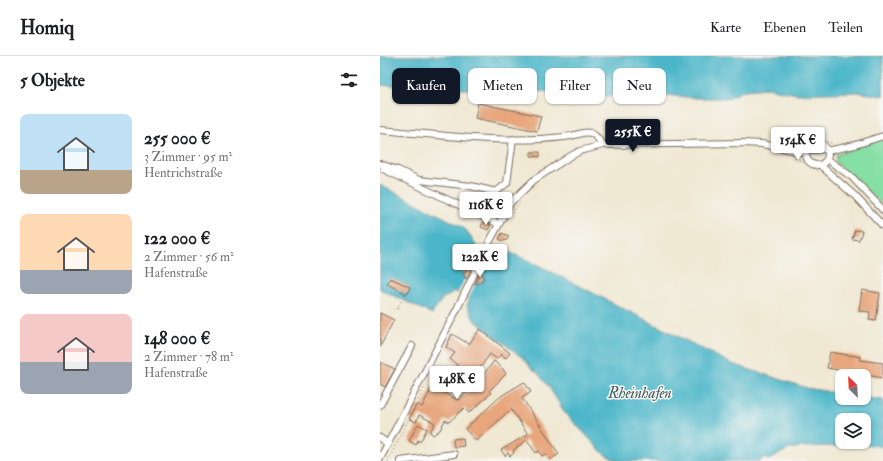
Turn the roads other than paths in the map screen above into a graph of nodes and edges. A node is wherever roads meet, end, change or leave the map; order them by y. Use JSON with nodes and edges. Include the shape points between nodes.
{"nodes":[{"id":1,"x":380,"y":130,"type":"edge"},
{"id":2,"x":883,"y":136,"type":"edge"},
{"id":3,"x":513,"y":139,"type":"junction"},
{"id":4,"x":603,"y":145,"type":"junction"},
{"id":5,"x":826,"y":150,"type":"junction"},
{"id":6,"x":807,"y":152,"type":"junction"},
{"id":7,"x":831,"y":162,"type":"dead end"},
{"id":8,"x":380,"y":164,"type":"edge"},
{"id":9,"x":820,"y":165,"type":"junction"},
{"id":10,"x":380,"y":167,"type":"edge"},
{"id":11,"x":883,"y":210,"type":"edge"},
{"id":12,"x":499,"y":224,"type":"junction"},
{"id":13,"x":883,"y":226,"type":"edge"},
{"id":14,"x":412,"y":346,"type":"dead end"},
{"id":15,"x":380,"y":405,"type":"edge"},
{"id":16,"x":380,"y":438,"type":"edge"},
{"id":17,"x":388,"y":444,"type":"junction"},
{"id":18,"x":454,"y":454,"type":"dead end"},
{"id":19,"x":380,"y":459,"type":"edge"},
{"id":20,"x":400,"y":461,"type":"edge"}],
"edges":[{"from":1,"to":3,"type":"street"},
{"from":2,"to":5,"type":"street","via":[[855,145]]},
{"from":3,"to":4,"type":"street","via":[[564,138],[590,132],[595,134]]},
{"from":3,"to":8,"type":"street","via":[[507,183],[496,192],[471,186],[419,180]]},
{"from":4,"to":6,"type":"street","via":[[743,143]]},
{"from":4,"to":12,"type":"street","via":[[580,151],[546,170],[511,202]]},
{"from":5,"to":6,"type":"street","via":[[816,144],[811,145]]},
{"from":5,"to":9,"type":"street","via":[[826,160]]},
{"from":6,"to":9,"type":"street","via":[[810,163]]},
{"from":7,"to":11,"type":"street","via":[[852,177]]},
{"from":9,"to":13,"type":"street","via":[[855,196]]},
{"from":10,"to":12,"type":"street"},
{"from":12,"to":17,"type":"street"},
{"from":14,"to":15,"type":"street"},
{"from":16,"to":17,"type":"street"},
{"from":17,"to":19,"type":"street"},
{"from":18,"to":20,"type":"street"}]}
